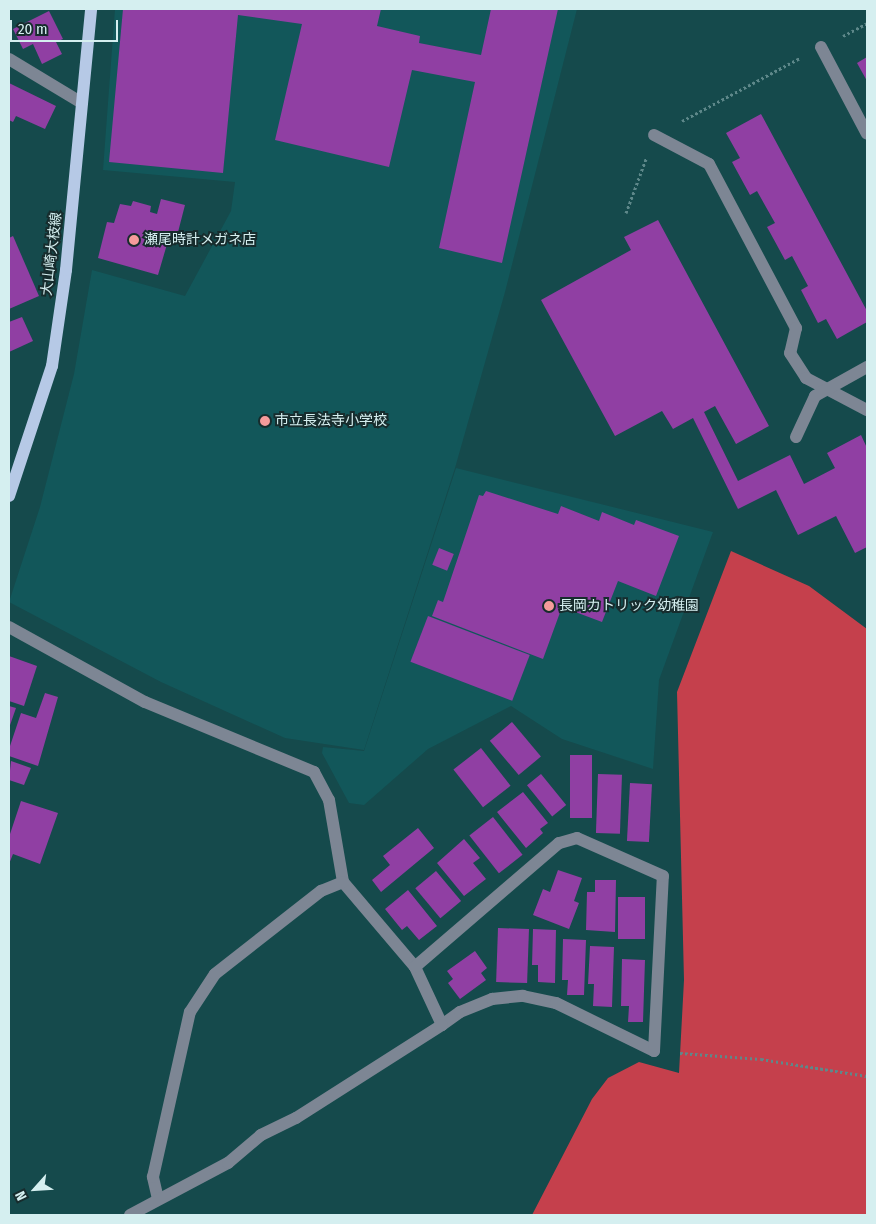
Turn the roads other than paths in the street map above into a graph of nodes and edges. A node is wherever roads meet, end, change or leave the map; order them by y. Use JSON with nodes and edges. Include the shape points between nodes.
{"nodes":[{"id":1,"x":91,"y":9,"type":"edge"},
{"id":2,"x":822,"y":47,"type":"road end"},
{"id":3,"x":9,"y":59,"type":"edge"},
{"id":4,"x":82,"y":103,"type":"junction"},
{"id":5,"x":867,"y":134,"type":"edge"},
{"id":6,"x":654,"y":135,"type":"road end"},
{"id":7,"x":867,"y":367,"type":"edge"},
{"id":8,"x":828,"y":389,"type":"junction"},
{"id":9,"x":867,"y":410,"type":"edge"},
{"id":10,"x":796,"y":437,"type":"dead end"},
{"id":11,"x":9,"y":496,"type":"edge"},
{"id":12,"x":9,"y":627,"type":"edge"},
{"id":13,"x":343,"y":882,"type":"junction"},
{"id":14,"x":415,"y":967,"type":"junction"},
{"id":15,"x":442,"y":1025,"type":"junction"},
{"id":16,"x":158,"y":1200,"type":"junction"},
{"id":17,"x":130,"y":1215,"type":"edge"}],
"edges":[{"from":1,"to":4,"type":"main road","name":"大山崎大枝線"},
{"from":2,"to":5,"type":"street"},
{"from":3,"to":4,"type":"street"},
{"from":4,"to":11,"type":"main road","name":"大山崎大枝線","via":[[66,270],[52,366]]},
{"from":6,"to":8,"type":"street","via":[[709,164],[796,328],[790,353],[806,378]]},
{"from":7,"to":8,"type":"street"},
{"from":8,"to":9,"type":"street"},
{"from":8,"to":10,"type":"street","via":[[815,396]]},
{"from":12,"to":13,"type":"street","via":[[145,702],[314,772],[329,800]]},
{"from":13,"to":14,"type":"street"},
{"from":13,"to":16,"type":"street","via":[[322,892],[215,974],[190,1012],[154,1177]]},
{"from":14,"to":15,"type":"street"},
{"from":14,"to":15,"type":"street","via":[[559,843],[577,838],[663,876],[654,1051],[556,1003],[523,996],[492,999],[460,1012]]},
{"from":15,"to":16,"type":"street","via":[[296,1118],[261,1135],[228,1163]]},
{"from":16,"to":17,"type":"street"}]}
